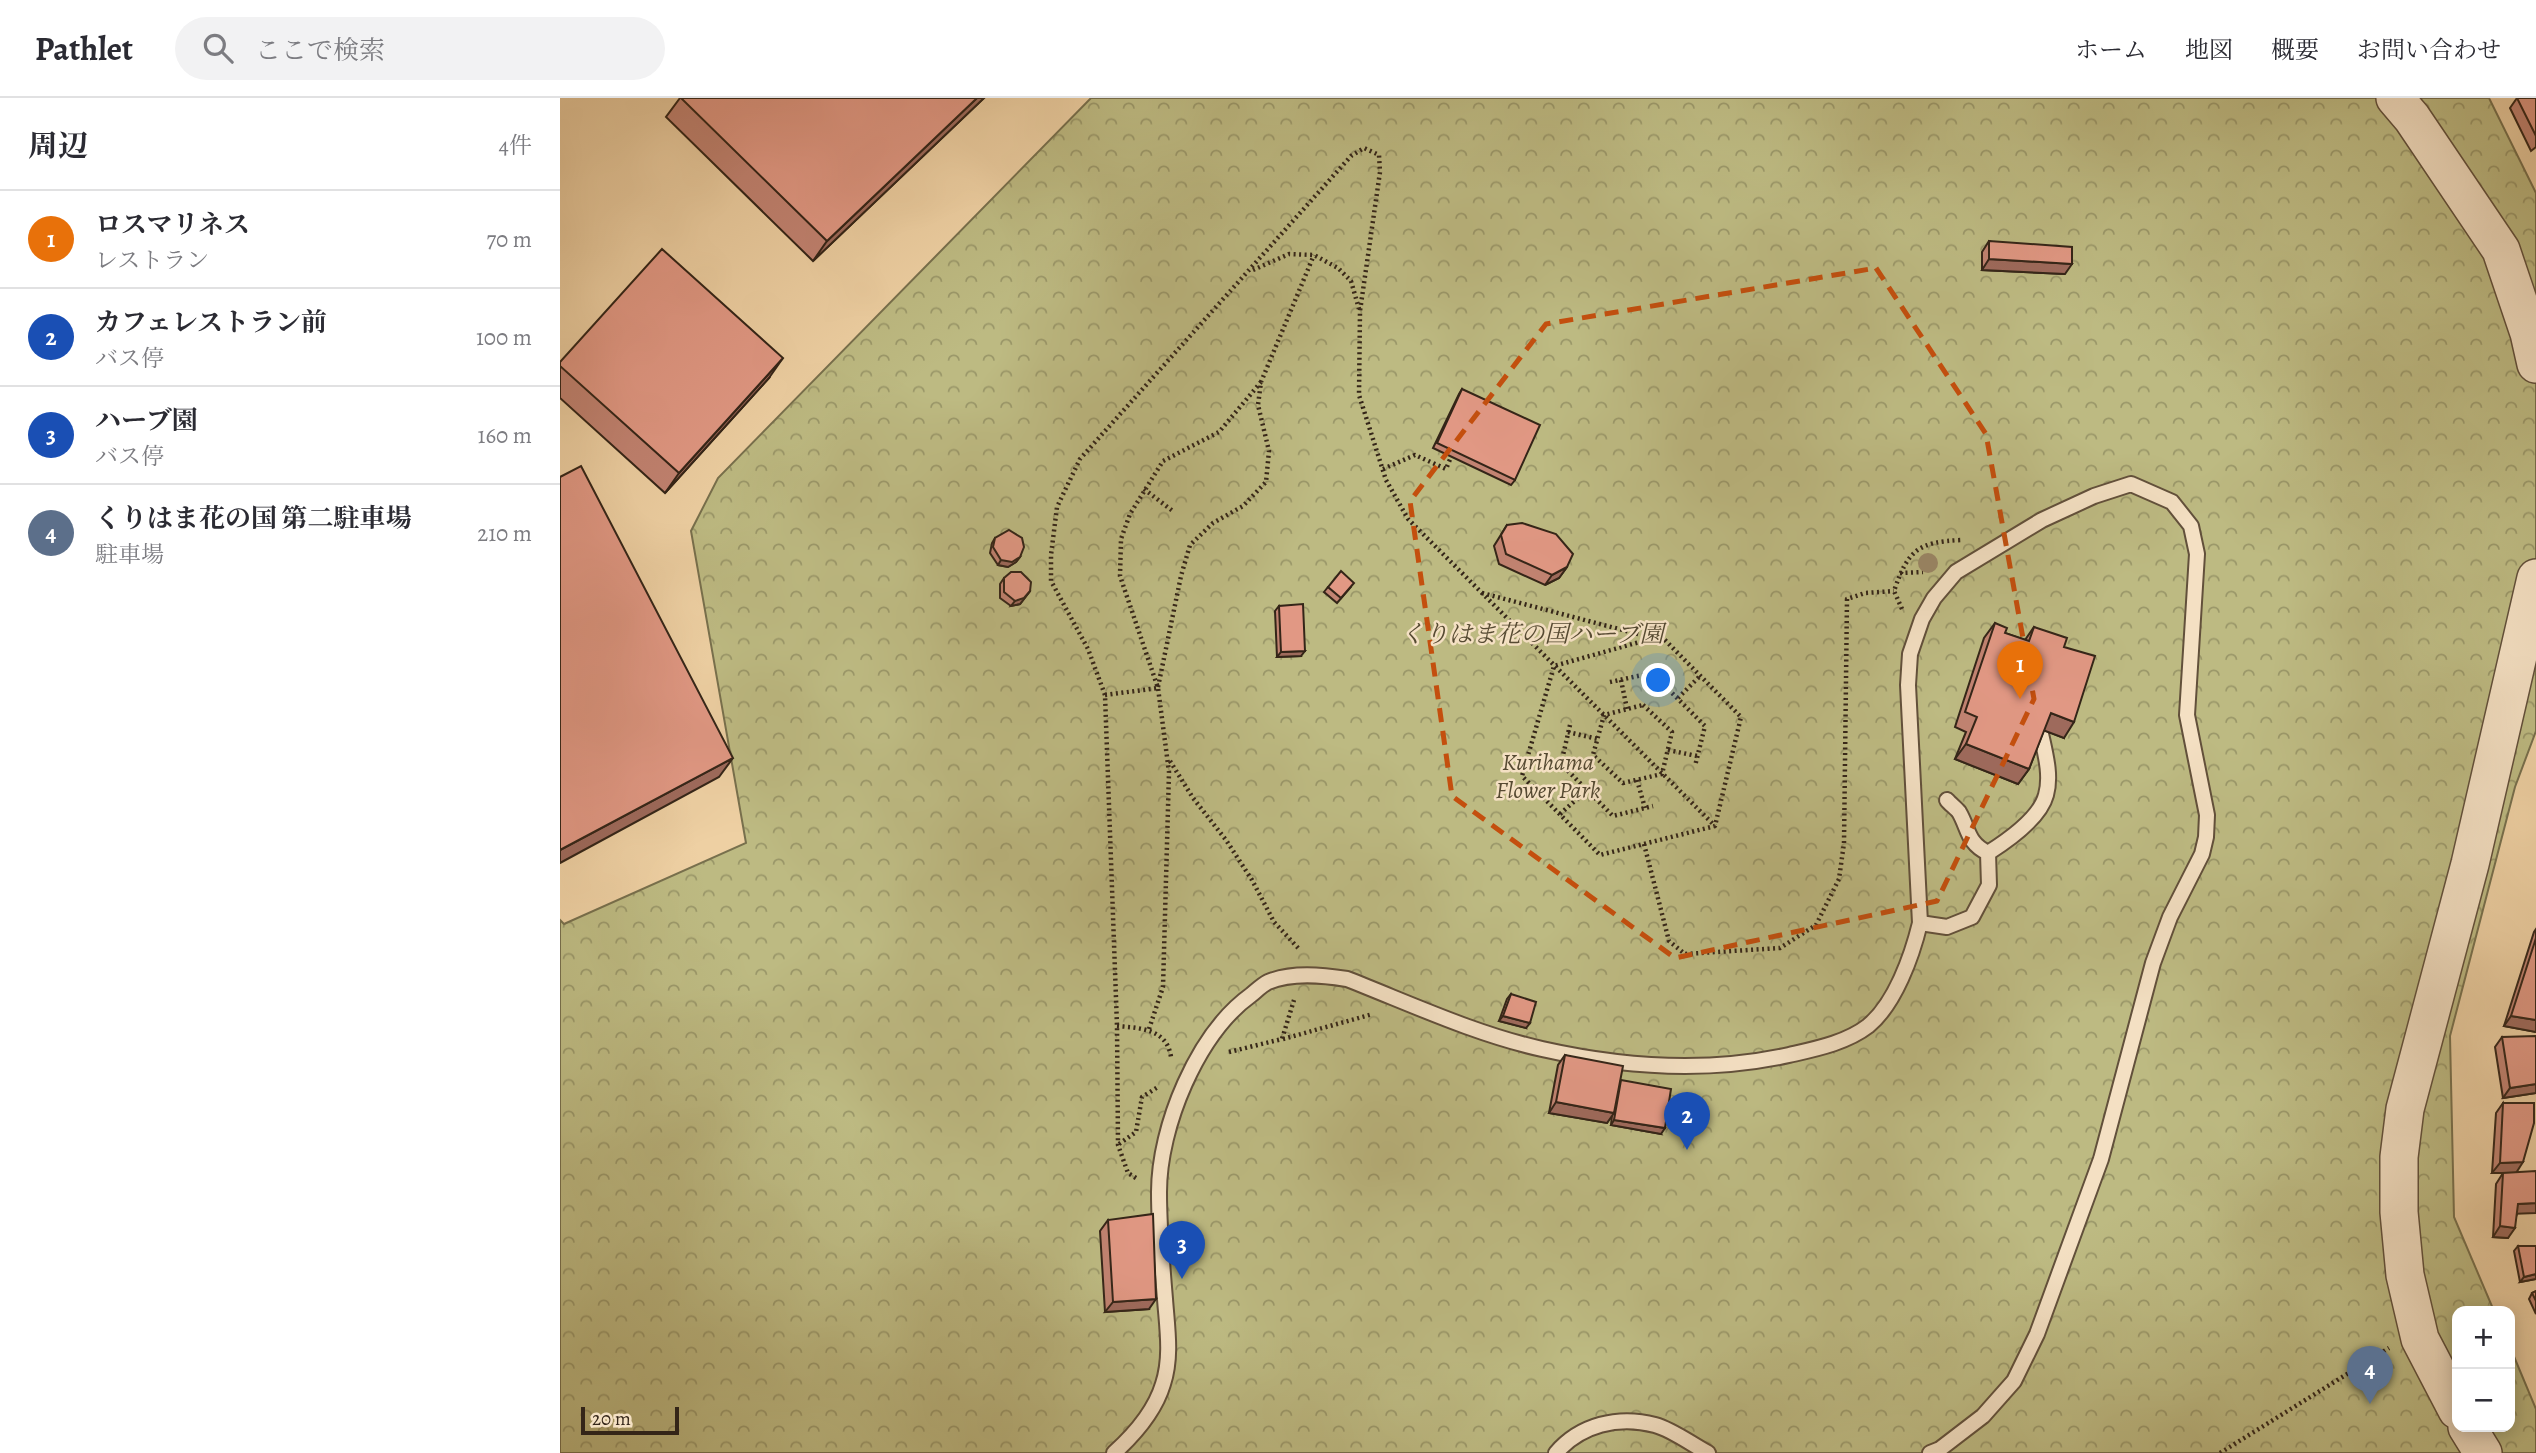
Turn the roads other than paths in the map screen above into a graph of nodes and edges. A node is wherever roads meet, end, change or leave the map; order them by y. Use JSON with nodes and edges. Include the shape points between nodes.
{"nodes":[{"id":1,"x":2395,"y":98,"type":"edge"},
{"id":2,"x":2536,"y":364,"type":"edge"},
{"id":3,"x":2536,"y":578,"type":"edge"},
{"id":4,"x":2040,"y":729,"type":"edge"},
{"id":5,"x":1947,"y":800,"type":"dead end"},
{"id":6,"x":1988,"y":853,"type":"junction"},
{"id":7,"x":1920,"y":923,"type":"junction"},
{"id":8,"x":2452,"y":1400,"type":"edge"},
{"id":9,"x":2470,"y":1432,"type":"edge"},
{"id":10,"x":1114,"y":1453,"type":"edge"},
{"id":11,"x":1556,"y":1453,"type":"edge"},
{"id":12,"x":1708,"y":1453,"type":"edge"},
{"id":13,"x":1930,"y":1453,"type":"edge"},
{"id":14,"x":2483,"y":1453,"type":"edge"}],
"edges":[{"from":1,"to":2,"type":"street","via":[[2501,250]]},
{"from":3,"to":8,"type":"street","via":[[2470,864],[2405,1109],[2399,1157],[2405,1275],[2420,1339]]},
{"from":4,"to":6,"type":"lane","via":[[2048,775],[2046,795],[2025,825]]},
{"from":5,"to":6,"type":"lane","via":[[1959,811],[1970,838]]},
{"from":6,"to":7,"type":"lane","via":[[1989,885],[1972,917],[1947,926]]},
{"from":7,"to":10,"type":"lane","via":[[1912,955],[1888,1002],[1868,1026],[1829,1045],[1775,1058],[1700,1066],[1614,1062],[1540,1049],[1347,979],[1302,975],[1268,982],[1218,1026],[1174,1107],[1159,1190],[1168,1344],[1164,1383],[1151,1410]]},
{"from":7,"to":13,"type":"lane","via":[[1908,685],[1910,654],[1934,598],[1956,572],[1979,557],[2094,496],[2131,484],[2172,502],[2191,526],[2197,554],[2187,716],[2207,815],[2202,854],[2153,963],[2101,1159],[2037,1335],[2014,1381],[1983,1416]]},
{"from":9,"to":14,"type":"street"},
{"from":11,"to":12,"type":"lane","via":[[1569,1438],[1619,1421],[1655,1425]]}]}
